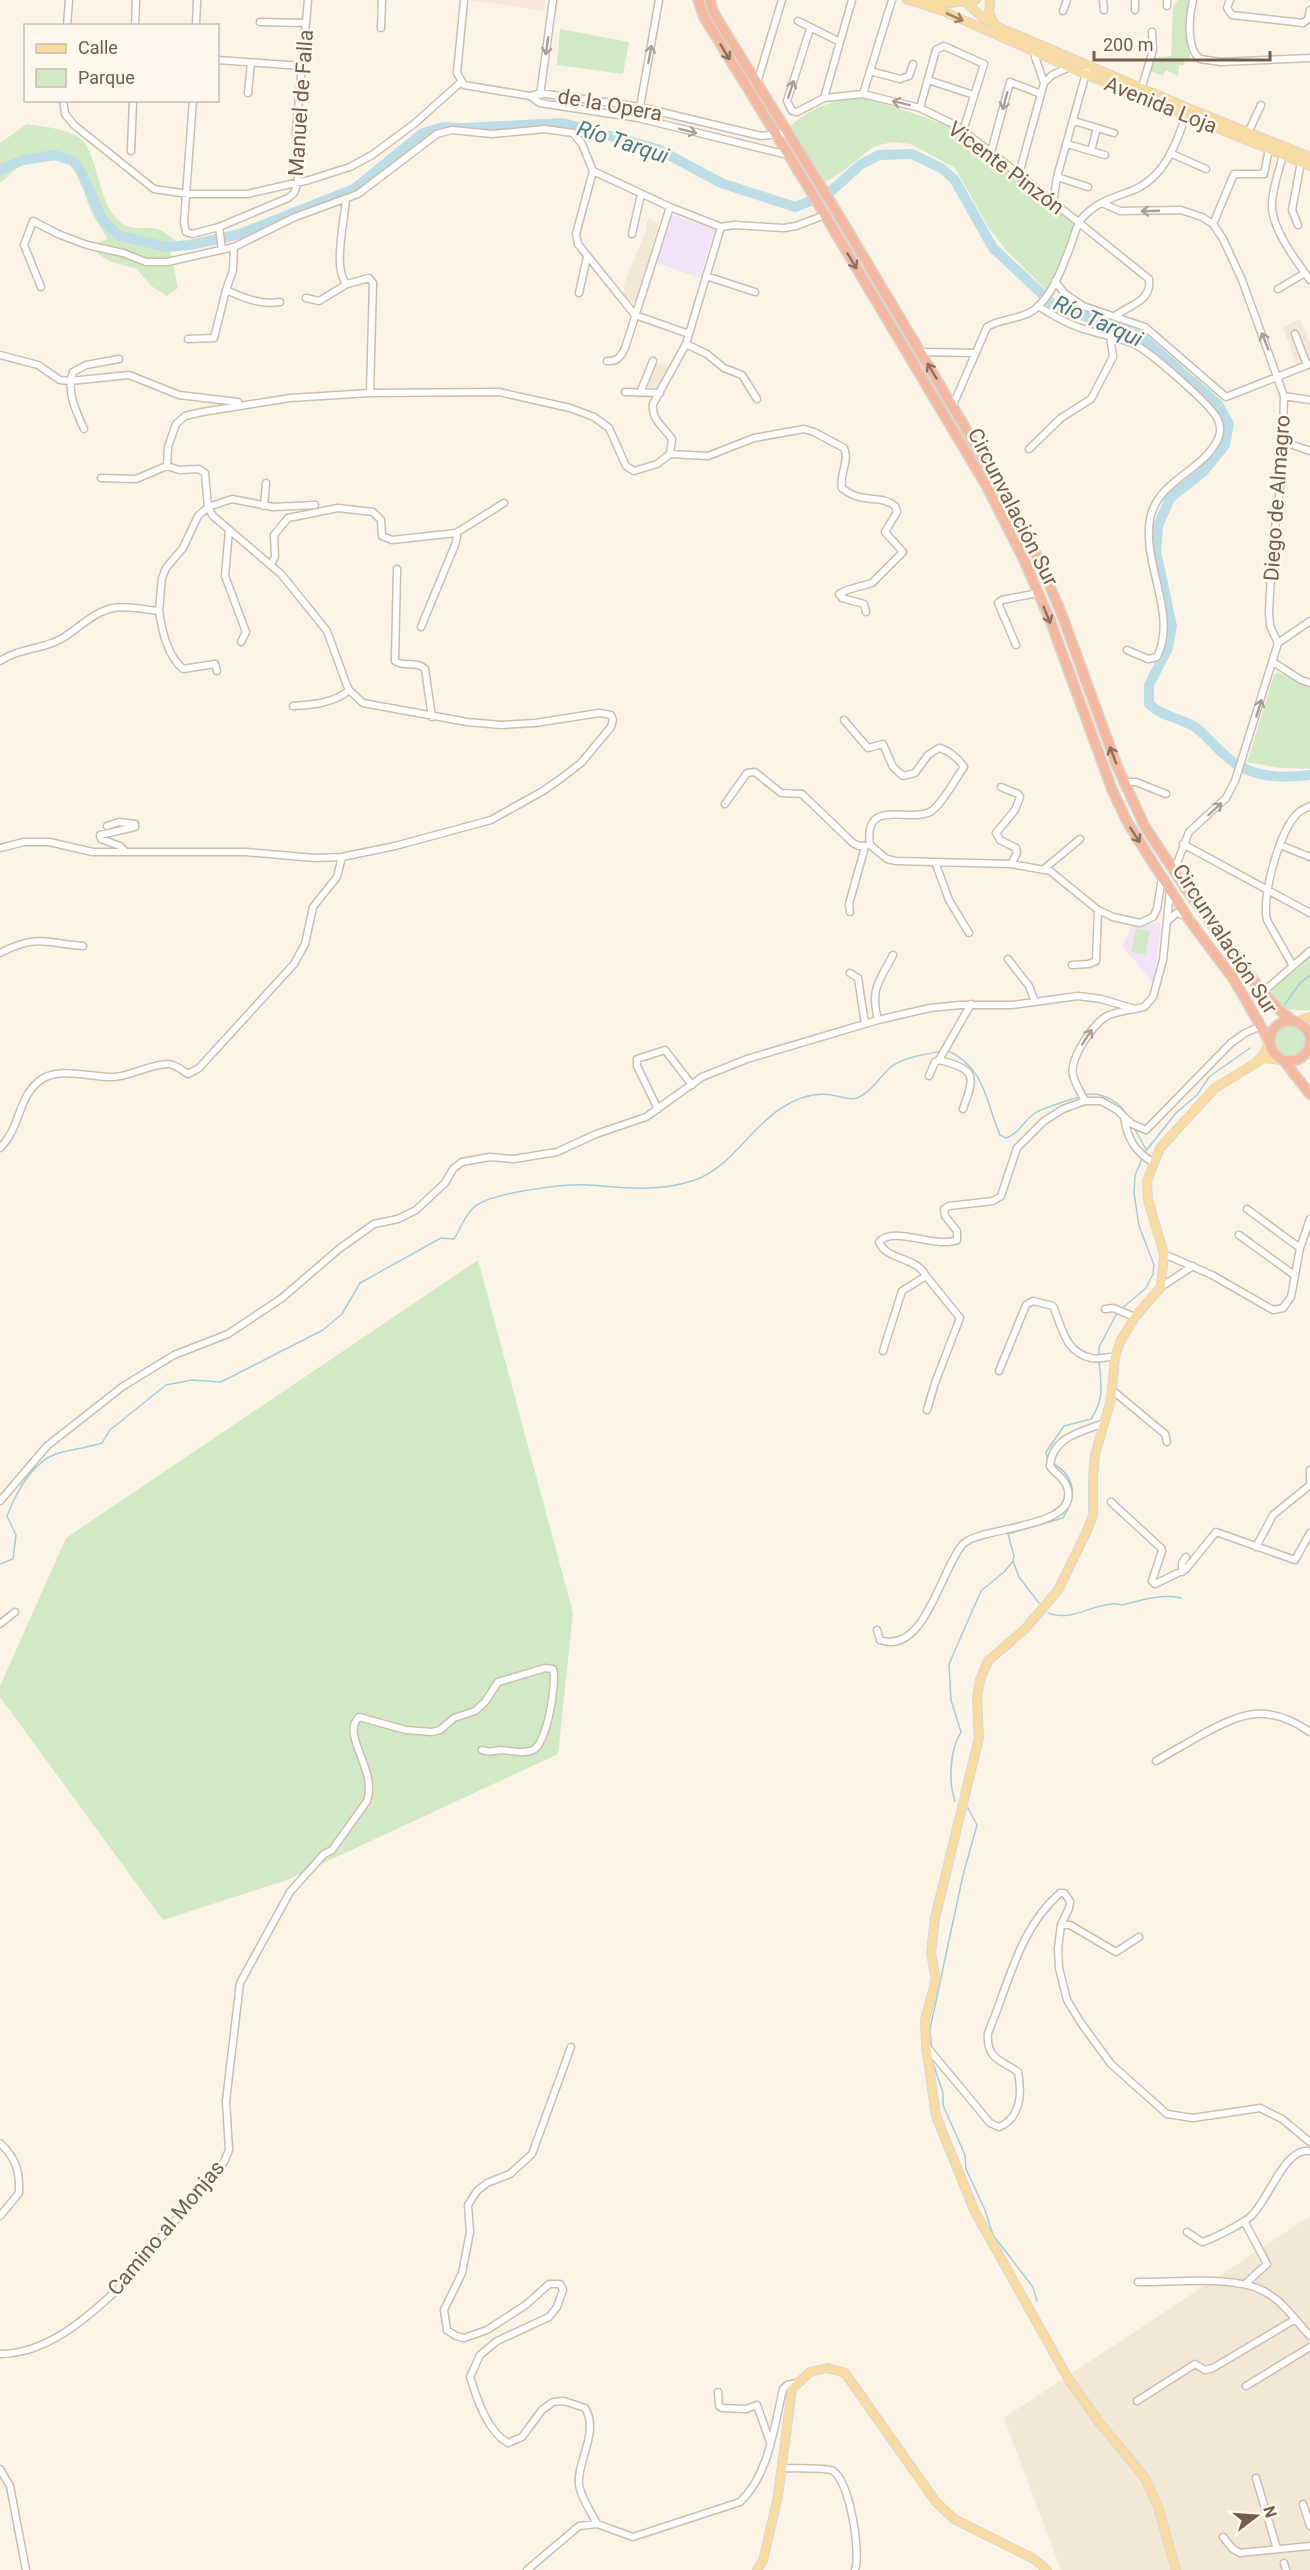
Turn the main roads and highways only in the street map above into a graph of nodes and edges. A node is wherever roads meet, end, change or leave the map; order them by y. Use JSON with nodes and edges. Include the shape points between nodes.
{"nodes":[{"id":1,"x":698,"y":0,"type":"edge"},
{"id":2,"x":710,"y":0,"type":"edge"},
{"id":3,"x":976,"y":0,"type":"edge"},
{"id":4,"x":990,"y":0,"type":"edge"},
{"id":5,"x":909,"y":1,"type":"edge"},
{"id":6,"x":964,"y":1,"type":"edge"},
{"id":7,"x":996,"y":26,"type":"junction"},
{"id":8,"x":1086,"y":70,"type":"junction"},
{"id":9,"x":1186,"y":112,"type":"junction"},
{"id":10,"x":1310,"y":157,"type":"edge"},
{"id":11,"x":1310,"y":166,"type":"edge"},
{"id":12,"x":1310,"y":1017,"type":"edge"},
{"id":13,"x":1294,"y":1021,"type":"junction"},
{"id":14,"x":1269,"y":1042,"type":"junction"},
{"id":15,"x":1309,"y":1050,"type":"edge"},
{"id":16,"x":1283,"y":1061,"type":"junction"},
{"id":17,"x":1254,"y":1063,"type":"junction"},
{"id":18,"x":1310,"y":1094,"type":"edge"},
{"id":19,"x":757,"y":2570,"type":"edge"},
{"id":20,"x":1047,"y":2570,"type":"edge"},
{"id":21,"x":1176,"y":2570,"type":"edge"}],
"edges":[{"from":1,"to":14,"type":"highway","name":"Circunvalación Sur","one_way":true,"via":[[704,17],[987,487],[1038,593],[1129,825],[1190,921],[1235,981]]},
{"from":13,"to":2,"type":"highway","name":"Circunvalación Sur","one_way":true,"via":[[1263,992],[1144,825],[1097,715],[1037,556],[953,405],[713,12]]},
{"from":3,"to":6,"type":"main road"},
{"from":4,"to":7,"type":"main road","via":[[990,14]]},
{"from":5,"to":6,"type":"main road"},
{"from":5,"to":8,"type":"main road","name":"Avenida Loja","one_way":true,"via":[[943,11],[1071,68]]},
{"from":6,"to":7,"type":"main road","name":"Avenida Loja"},
{"from":7,"to":8,"type":"main road","name":"Avenida Loja"},
{"from":8,"to":9,"type":"main road","name":"Avenida Loja"},
{"from":9,"to":10,"type":"main road","name":"Avenida Loja"},
{"from":9,"to":11,"type":"main road","name":"Avenida Loja"},
{"from":12,"to":13,"type":"main road"},
{"from":13,"to":14,"type":"highway","name":"Circunvalación Sur","via":[[1276,1025]]},
{"from":13,"to":15,"type":"highway","name":"Circunvalación Sur","via":[[1308,1033]]},
{"from":14,"to":16,"type":"highway","name":"Circunvalación Sur","via":[[1273,1054]]},
{"from":14,"to":17,"type":"main road"},
{"from":15,"to":16,"type":"highway","name":"Circunvalación Sur","via":[[1297,1060]]},
{"from":16,"to":17,"type":"main road","via":[[1264,1058]]},
{"from":16,"to":18,"type":"highway","name":"Circunvalación Sur"},
{"from":17,"to":21,"type":"main road","via":[[1215,1088],[1151,1161],[1148,1200],[1164,1254],[1161,1287],[1135,1317],[1115,1357],[1112,1390],[1095,1455],[1094,1516],[1058,1590],[1024,1629],[988,1661],[980,1680],[979,1738],[934,1918],[931,1942],[936,1979],[925,2020],[936,2116],[975,2212],[1069,2380],[1146,2478]]},
{"from":19,"to":20,"type":"main road","via":[[763,2562],[778,2496],[792,2389],[819,2369],[845,2373],[936,2502],[954,2519],[1034,2559]]}]}
